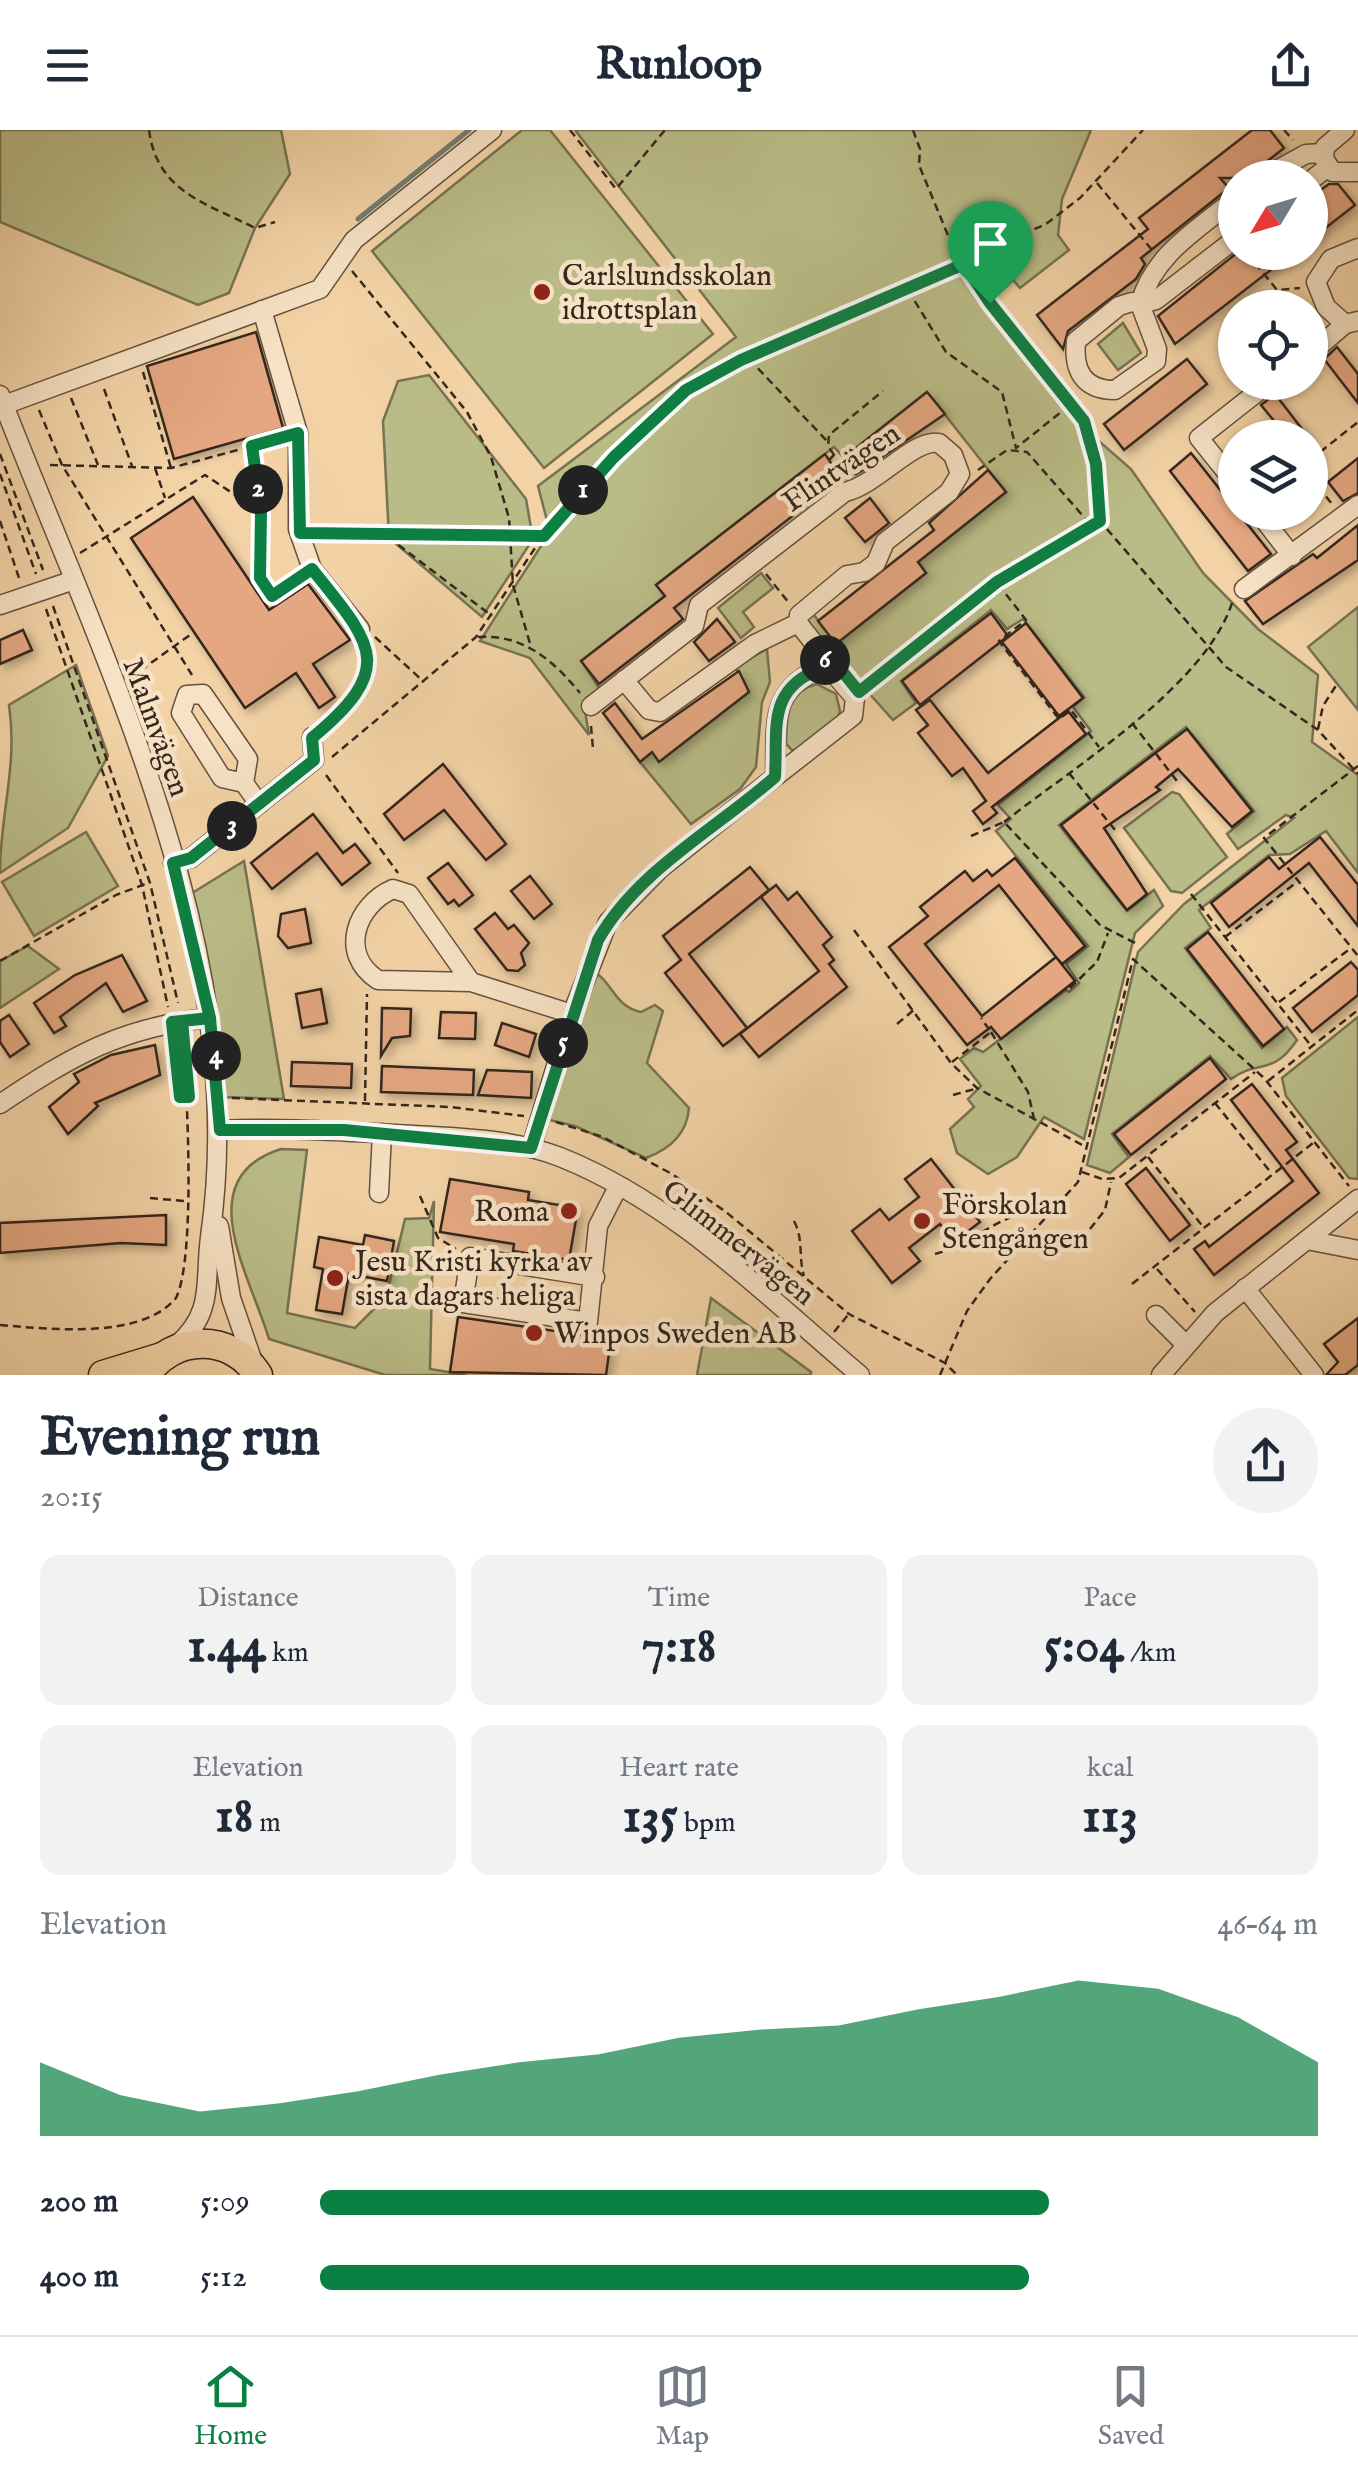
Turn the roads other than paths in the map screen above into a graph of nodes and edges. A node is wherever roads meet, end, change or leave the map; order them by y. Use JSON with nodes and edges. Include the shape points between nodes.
{"nodes":[{"id":1,"x":492,"y":130,"type":"edge"},
{"id":2,"x":1346,"y":130,"type":"edge"},
{"id":3,"x":1295,"y":160,"type":"edge"},
{"id":4,"x":1325,"y":160,"type":"joint"},
{"id":5,"x":1328,"y":162,"type":"edge"},
{"id":6,"x":1358,"y":172,"type":"edge"},
{"id":7,"x":1218,"y":212,"type":"edge"},
{"id":8,"x":1358,"y":248,"type":"edge"},
{"id":9,"x":1218,"y":252,"type":"edge"},
{"id":10,"x":1140,"y":304,"type":"junction"},
{"id":11,"x":262,"y":310,"type":"junction"},
{"id":12,"x":1351,"y":322,"type":"edge"},
{"id":13,"x":1328,"y":340,"type":"edge"},
{"id":14,"x":2,"y":400,"type":"edge"},
{"id":15,"x":1247,"y":400,"type":"edge"},
{"id":16,"x":1222,"y":420,"type":"edge"},
{"id":17,"x":1218,"y":423,"type":"edge"},
{"id":18,"x":1218,"y":462,"type":"edge"},
{"id":19,"x":1350,"y":511,"type":"edge"},
{"id":20,"x":1272,"y":530,"type":"edge"},
{"id":21,"x":1292,"y":556,"type":"junction"},
{"id":22,"x":74,"y":580,"type":"junction"},
{"id":23,"x":1244,"y":590,"type":"road end"},
{"id":24,"x":0,"y":605,"type":"edge"},
{"id":25,"x":798,"y":619,"type":"junction"},
{"id":26,"x":360,"y":629,"type":"road end"},
{"id":27,"x":822,"y":668,"type":"junction"},
{"id":28,"x":624,"y":680,"type":"junction"},
{"id":29,"x":591,"y":706,"type":"road end"},
{"id":30,"x":312,"y":738,"type":"road end"},
{"id":31,"x":775,"y":777,"type":"junction"},
{"id":32,"x":244,"y":784,"type":"junction"},
{"id":33,"x":259,"y":804,"type":"junction"},
{"id":34,"x":173,"y":863,"type":"junction"},
{"id":35,"x":472,"y":982,"type":"junction"},
{"id":36,"x":572,"y":1014,"type":"junction"},
{"id":37,"x":210,"y":1018,"type":"junction"},
{"id":38,"x":0,"y":1104,"type":"edge"},
{"id":39,"x":220,"y":1130,"type":"junction"},
{"id":40,"x":382,"y":1134,"type":"junction"},
{"id":41,"x":531,"y":1148,"type":"junction"},
{"id":42,"x":618,"y":1187,"type":"junction"},
{"id":43,"x":379,"y":1193,"type":"dead end"},
{"id":44,"x":1358,"y":1200,"type":"edge"},
{"id":45,"x":216,"y":1210,"type":"junction"},
{"id":46,"x":1307,"y":1240,"type":"junction"},
{"id":47,"x":1358,"y":1250,"type":"edge"},
{"id":48,"x":595,"y":1276,"type":"junction"},
{"id":49,"x":1245,"y":1288,"type":"junction"},
{"id":50,"x":1156,"y":1314,"type":"dead end"},
{"id":51,"x":1185,"y":1344,"type":"junction"},
{"id":52,"x":159,"y":1361,"type":"edge"},
{"id":53,"x":256,"y":1372,"type":"edge"},
{"id":54,"x":103,"y":1375,"type":"edge"},
{"id":55,"x":860,"y":1375,"type":"edge"},
{"id":56,"x":1161,"y":1375,"type":"edge"},
{"id":57,"x":1314,"y":1375,"type":"edge"}],
"edges":[{"from":1,"to":11,"type":"street","via":[[354,240],[320,289]]},
{"from":2,"to":4,"type":"street"},
{"from":3,"to":4,"type":"street","via":[[1306,154]]},
{"from":5,"to":6,"type":"street","via":[[1342,174]]},
{"from":7,"to":10,"type":"street","via":[[1165,259]]},
{"from":8,"to":12,"type":"street","via":[[1331,259],[1316,282],[1326,307]]},
{"from":9,"to":10,"type":"street","via":[[1156,300]]},
{"from":10,"to":10,"type":"street","via":[[1119,306],[1076,341],[1082,380],[1115,390],[1156,362]]},
{"from":11,"to":14,"type":"street"},
{"from":11,"to":26,"type":"street","via":[[298,433],[300,533],[312,569]]},
{"from":12,"to":13,"type":"street"},
{"from":14,"to":22,"type":"street","name":"Malmvägen"},
{"from":15,"to":16,"type":"street"},
{"from":17,"to":18,"type":"street","via":[[1199,438]]},
{"from":19,"to":21,"type":"street"},
{"from":20,"to":21,"type":"street"},
{"from":21,"to":23,"type":"street"},
{"from":22,"to":24,"type":"street"},
{"from":22,"to":34,"type":"street","name":"Malmvägen"},
{"from":25,"to":27,"type":"street"},
{"from":25,"to":28,"type":"street","name":"Flintvägen","via":[[660,712],[649,710]]},
{"from":25,"to":28,"type":"street","name":"Flintvägen","via":[[847,576],[876,563],[885,542],[949,492],[960,474],[948,449],[932,441],[866,488],[845,492],[699,605],[694,626]]},
{"from":27,"to":31,"type":"street","via":[[782,695]]},
{"from":27,"to":31,"type":"street","via":[[849,688],[853,716]]},
{"from":28,"to":29,"type":"street","name":"Flintvägen"},
{"from":30,"to":33,"type":"street","via":[[314,760]]},
{"from":31,"to":36,"type":"street","via":[[660,868],[608,922]]},
{"from":32,"to":32,"type":"street","via":[[222,778],[181,713],[188,695],[204,694],[248,759]]},
{"from":32,"to":33,"type":"street"},
{"from":33,"to":34,"type":"street","via":[[191,858]]},
{"from":34,"to":37,"type":"street","name":"Malmvägen"},
{"from":35,"to":35,"type":"street","via":[[420,905],[401,889],[374,900],[359,917],[359,957],[369,974],[390,981]]},
{"from":35,"to":36,"type":"street"},
{"from":36,"to":41,"type":"street"},
{"from":37,"to":38,"type":"street","via":[[103,1041]]},
{"from":37,"to":39,"type":"street","name":"Malmvägen"},
{"from":39,"to":40,"type":"street","name":"Glimmervägen"},
{"from":39,"to":45,"type":"street","name":"Malmvägen"},
{"from":40,"to":41,"type":"street","name":"Glimmervägen"},
{"from":40,"to":43,"type":"street"},
{"from":41,"to":42,"type":"street","name":"Glimmervägen"},
{"from":42,"to":48,"type":"street","via":[[598,1226]]},
{"from":42,"to":55,"type":"street","name":"Glimmervägen","via":[[674,1220]]},
{"from":44,"to":46,"type":"street"},
{"from":45,"to":52,"type":"street","name":"Malmvägen","via":[[204,1316]]},
{"from":45,"to":53,"type":"street","name":"Malmvägen","via":[[231,1298]]},
{"from":46,"to":47,"type":"street"},
{"from":46,"to":49,"type":"street"},
{"from":48,"to":48,"type":"street","via":[[470,1257],[462,1303],[588,1322]]},
{"from":49,"to":51,"type":"street"},
{"from":49,"to":57,"type":"street"},
{"from":50,"to":51,"type":"street"},
{"from":51,"to":56,"type":"street"},
{"from":52,"to":53,"type":"highway","via":[[210,1343],[235,1352]]},
{"from":52,"to":54,"type":"highway"}]}
